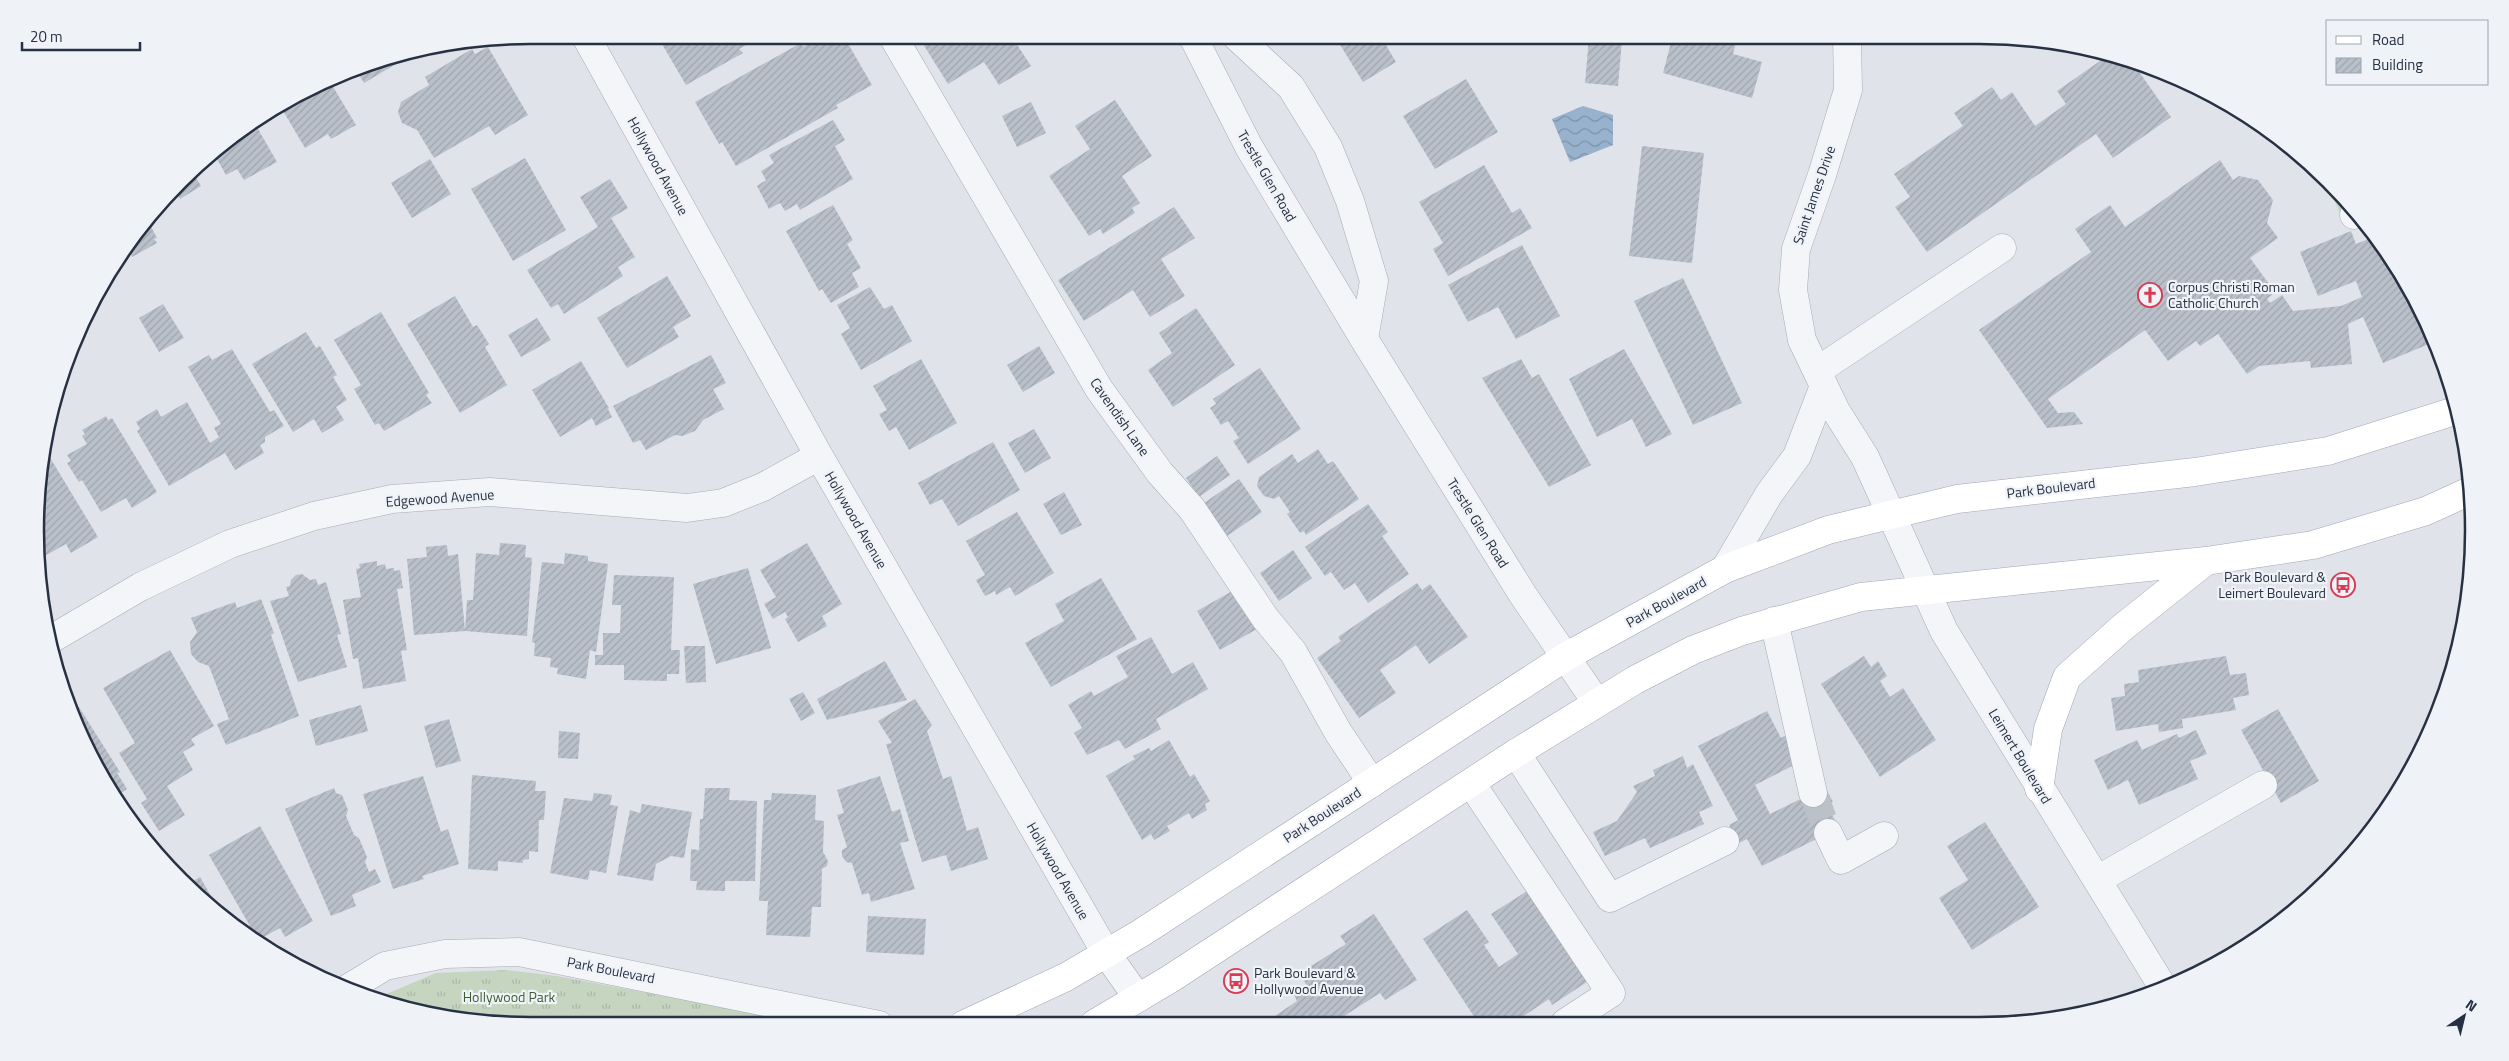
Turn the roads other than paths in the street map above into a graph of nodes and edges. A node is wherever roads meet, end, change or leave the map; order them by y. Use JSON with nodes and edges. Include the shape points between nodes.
{"nodes":[{"id":1,"x":590,"y":44,"type":"edge"},
{"id":2,"x":897,"y":44,"type":"edge"},
{"id":3,"x":1197,"y":44,"type":"edge"},
{"id":4,"x":1245,"y":44,"type":"edge"},
{"id":5,"x":1847,"y":44,"type":"edge"},
{"id":6,"x":2002,"y":248,"type":"dead end"},
{"id":7,"x":1364,"y":339,"type":"junction"},
{"id":8,"x":1820,"y":378,"type":"junction"},
{"id":9,"x":2451,"y":412,"type":"edge"},
{"id":10,"x":819,"y":456,"type":"junction"},
{"id":11,"x":2464,"y":494,"type":"edge"},
{"id":12,"x":1891,"y":514,"type":"junction"},
{"id":13,"x":2206,"y":561,"type":"junction"},
{"id":14,"x":1725,"y":569,"type":"junction"},
{"id":15,"x":1925,"y":591,"type":"junction"},
{"id":16,"x":1774,"y":621,"type":"junction"},
{"id":17,"x":56,"y":637,"type":"edge"},
{"id":18,"x":1567,"y":656,"type":"junction"},
{"id":19,"x":1597,"y":703,"type":"junction"},
{"id":20,"x":1516,"y":753,"type":"junction"},
{"id":21,"x":1372,"y":783,"type":"junction"},
{"id":22,"x":1471,"y":783,"type":"junction"},
{"id":23,"x":2263,"y":785,"type":"dead end"},
{"id":24,"x":2039,"y":789,"type":"junction"},
{"id":25,"x":1813,"y":793,"type":"tunnel mouth"},
{"id":26,"x":1828,"y":833,"type":"tunnel mouth"},
{"id":27,"x":1884,"y":836,"type":"dead end"},
{"id":28,"x":1725,"y":841,"type":"dead end"},
{"id":29,"x":2097,"y":880,"type":"junction"},
{"id":30,"x":1106,"y":953,"type":"junction"},
{"id":31,"x":2160,"y":982,"type":"edge"},
{"id":32,"x":355,"y":984,"type":"edge"},
{"id":33,"x":1138,"y":998,"type":"junction"},
{"id":34,"x":841,"y":1017,"type":"edge"},
{"id":35,"x":980,"y":1017,"type":"edge"},
{"id":36,"x":1106,"y":1017,"type":"edge"},
{"id":37,"x":1574,"y":1017,"type":"edge"}],
"edges":[{"from":1,"to":10,"type":"street","name":"Hollywood Avenue"},
{"from":2,"to":21,"type":"street","name":"Cavendish Lane","via":[[1099,389],[1160,473],[1192,509],[1265,618],[1294,652],[1338,732]]},
{"from":3,"to":7,"type":"street","name":"Trestle Glen Road","via":[[1249,147]]},
{"from":4,"to":7,"type":"street","via":[[1291,87],[1328,147],[1350,201],[1374,281]]},
{"from":5,"to":8,"type":"street","name":"Saint James Drive","via":[[1848,90],[1796,248],[1793,290],[1802,340]]},
{"from":6,"to":8,"type":"street"},
{"from":7,"to":18,"type":"street","name":"Trestle Glen Road","via":[[1523,595]]},
{"from":8,"to":12,"type":"street","name":"Saint James Drive","via":[[1865,457]]},
{"from":8,"to":14,"type":"street","via":[[1797,456],[1769,494]]},
{"from":9,"to":12,"type":"main road","name":"Park Boulevard","via":[[2328,451],[2195,472],[1957,499]]},
{"from":10,"to":17,"type":"street","name":"Edgewood Avenue","via":[[763,488],[723,503],[687,508],[490,492],[392,499],[314,516],[230,544],[140,587]]},
{"from":10,"to":30,"type":"street","name":"Hollywood Avenue"},
{"from":11,"to":13,"type":"main road","via":[[2426,511],[2313,545]]},
{"from":12,"to":14,"type":"main road","name":"Park Boulevard","via":[[1828,530]]},
{"from":12,"to":15,"type":"street","name":"Leimert Boulevard"},
{"from":13,"to":15,"type":"main road"},
{"from":13,"to":24,"type":"main road","via":[[2123,627],[2067,677],[2048,729]]},
{"from":14,"to":18,"type":"main road","name":"Park Boulevard"},
{"from":15,"to":16,"type":"main road","via":[[1861,597]]},
{"from":15,"to":24,"type":"street","name":"Leimert Boulevard","via":[[1944,631]]},
{"from":16,"to":19,"type":"main road","via":[[1693,650]]},
{"from":16,"to":25,"type":"street"},
{"from":18,"to":19,"type":"street","name":"Trestle Glen Road"},
{"from":18,"to":21,"type":"main road","name":"Park Boulevard"},
{"from":19,"to":20,"type":"main road"},
{"from":20,"to":22,"type":"main road"},
{"from":20,"to":28,"type":"street","via":[[1610,898]]},
{"from":21,"to":30,"type":"main road","name":"Park Boulevard"},
{"from":22,"to":33,"type":"main road"},
{"from":22,"to":37,"type":"street","via":[[1611,993]]},
{"from":23,"to":29,"type":"street"},
{"from":24,"to":29,"type":"street","name":"Leimert Boulevard"},
{"from":26,"to":27,"type":"street","via":[[1841,860]]},
{"from":29,"to":31,"type":"street","name":"Leimert Boulevard"},
{"from":30,"to":33,"type":"street","name":"Hollywood Avenue"},
{"from":30,"to":35,"type":"main road","name":"Park Boulevard","via":[[1066,977]]},
{"from":32,"to":34,"type":"street","name":"Park Boulevard","via":[[385,966],[445,954],[520,952]]},
{"from":33,"to":36,"type":"main road"}]}
